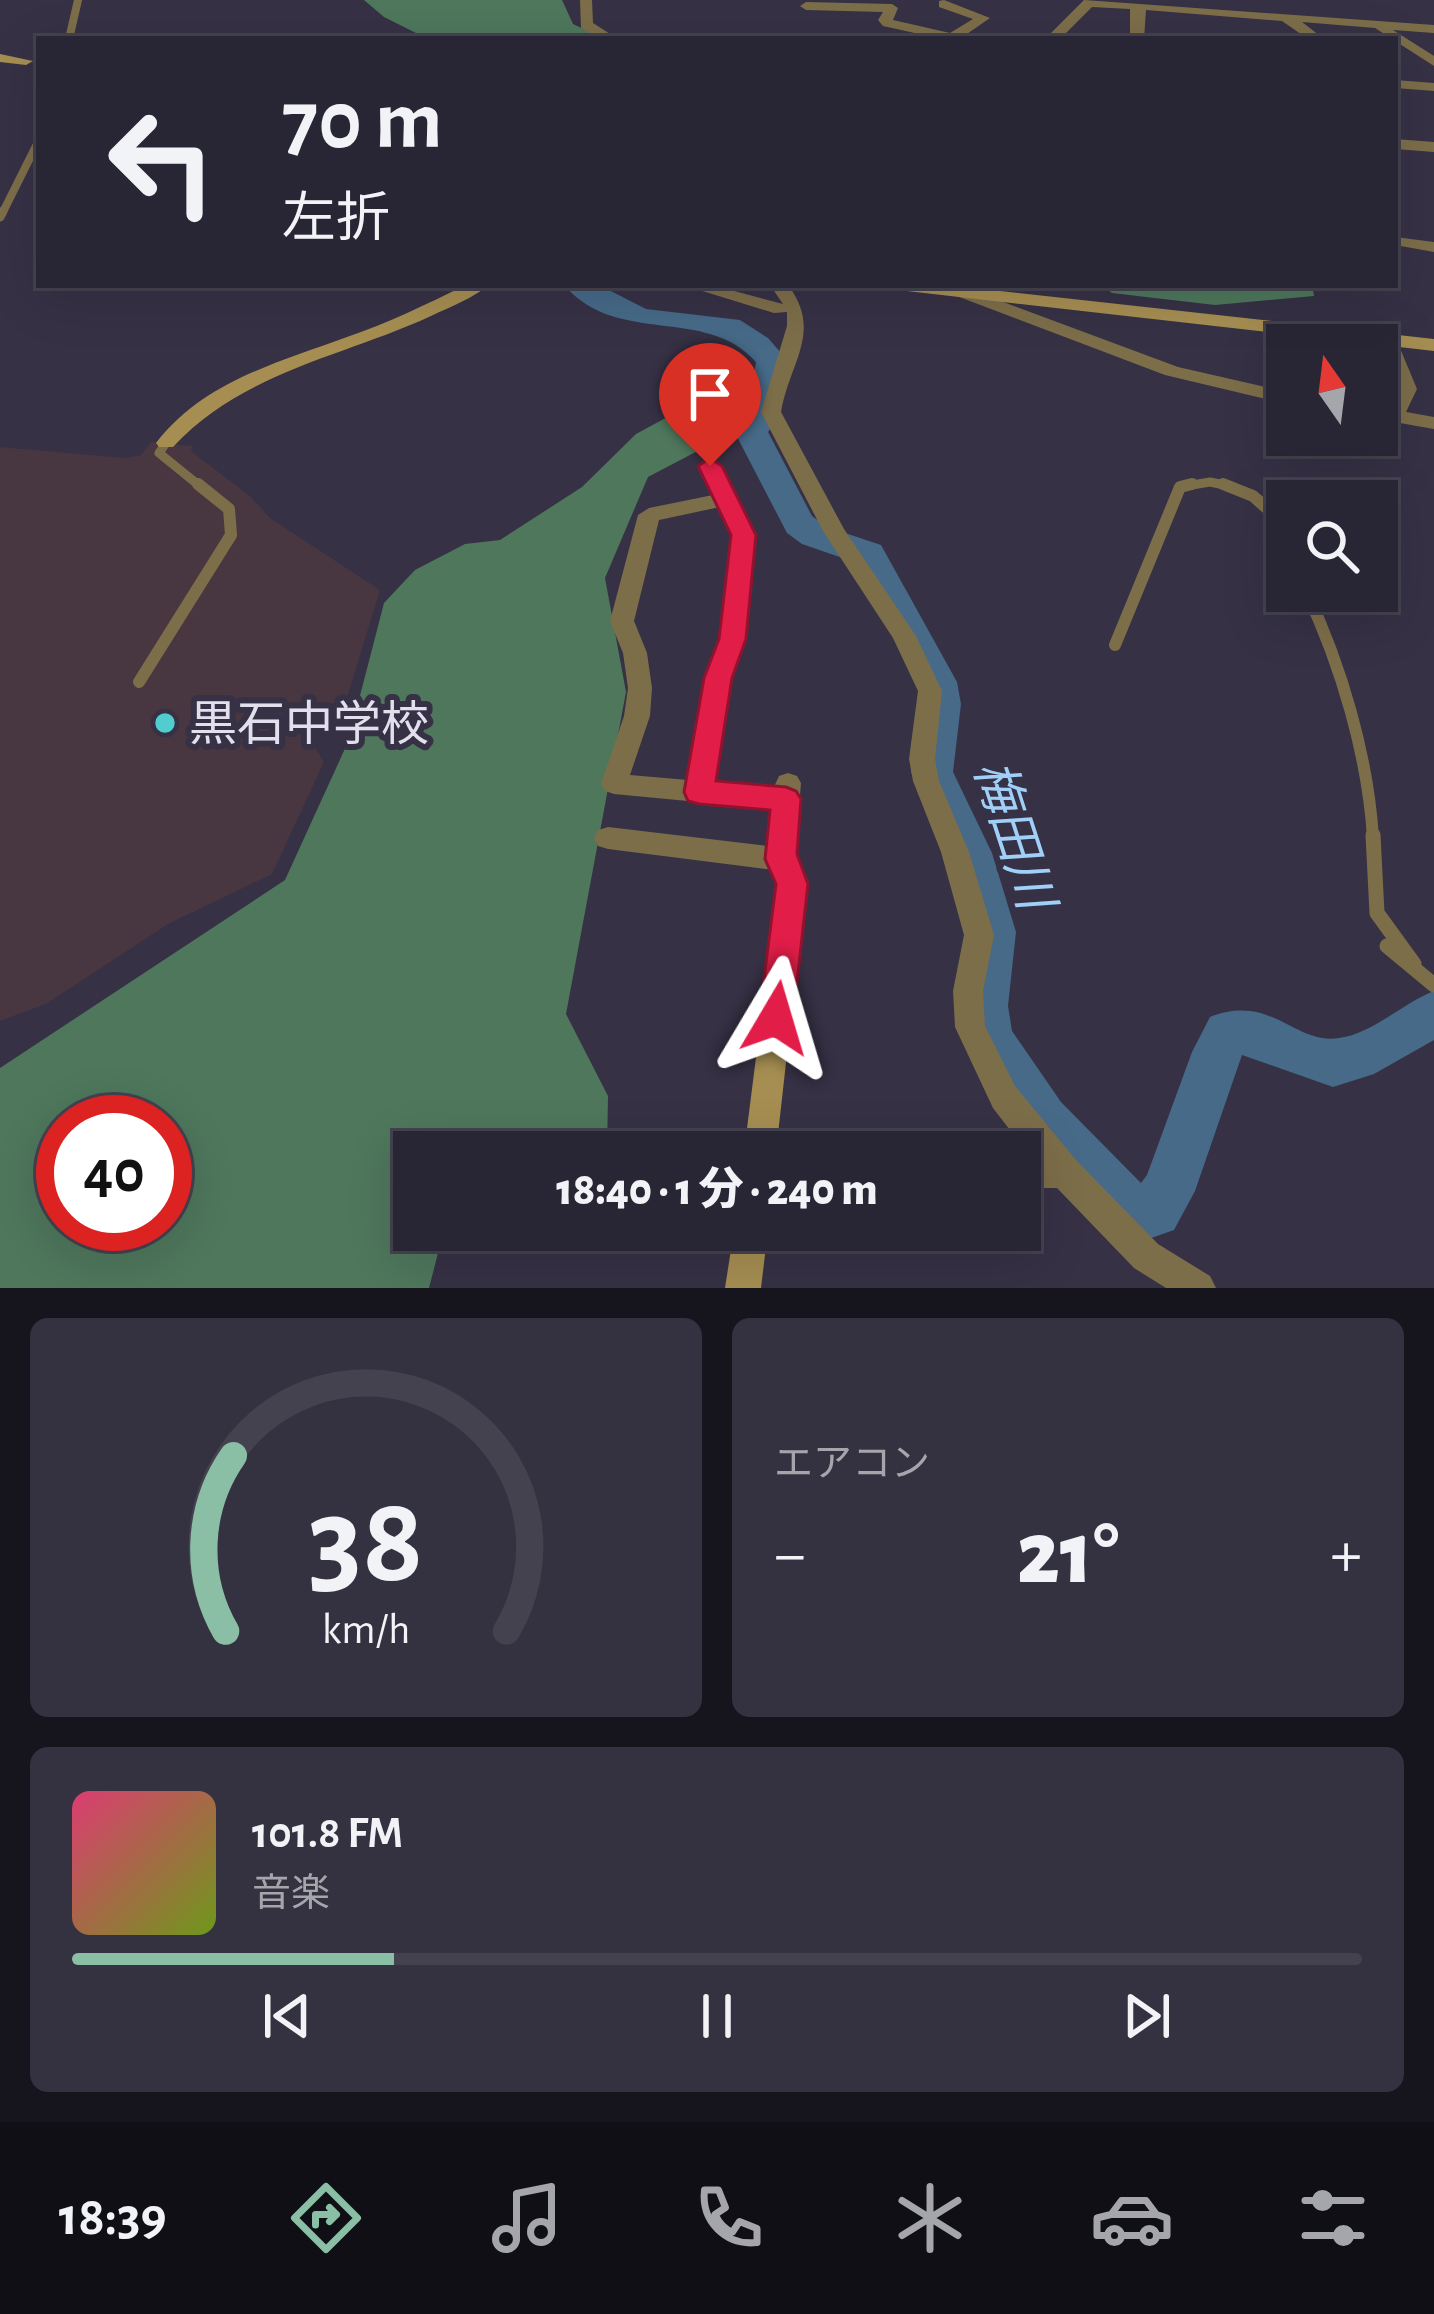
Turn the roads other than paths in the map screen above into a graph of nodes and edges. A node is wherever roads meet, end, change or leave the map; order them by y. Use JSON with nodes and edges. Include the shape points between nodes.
{"nodes":[{"id":1,"x":78,"y":0,"type":"edge"},
{"id":2,"x":586,"y":0,"type":"edge"},
{"id":3,"x":944,"y":4,"type":"dead end"},
{"id":4,"x":806,"y":6,"type":"dead end"},
{"id":5,"x":1144,"y":6,"type":"junction"},
{"id":6,"x":1282,"y":15,"type":"junction"},
{"id":7,"x":1374,"y":23,"type":"junction"},
{"id":8,"x":1434,"y":29,"type":"edge"},
{"id":9,"x":70,"y":36,"type":"edge"},
{"id":10,"x":606,"y":36,"type":"edge"},
{"id":11,"x":948,"y":36,"type":"edge"},
{"id":12,"x":960,"y":36,"type":"edge"},
{"id":13,"x":1055,"y":36,"type":"edge"},
{"id":14,"x":1138,"y":36,"type":"edge"},
{"id":15,"x":1313,"y":36,"type":"edge"},
{"id":16,"x":1394,"y":36,"type":"edge"},
{"id":17,"x":1398,"y":39,"type":"edge"},
{"id":18,"x":0,"y":58,"type":"edge"},
{"id":19,"x":26,"y":61,"type":"dead end"},
{"id":20,"x":1434,"y":62,"type":"edge"},
{"id":21,"x":1398,"y":84,"type":"edge"},
{"id":22,"x":1434,"y":87,"type":"edge"},
{"id":23,"x":1398,"y":144,"type":"edge"},
{"id":24,"x":36,"y":146,"type":"edge"},
{"id":25,"x":1434,"y":147,"type":"edge"},
{"id":26,"x":0,"y":217,"type":"edge"},
{"id":27,"x":1398,"y":241,"type":"dead end"},
{"id":28,"x":1434,"y":247,"type":"edge"},
{"id":29,"x":473,"y":288,"type":"edge"},
{"id":30,"x":701,"y":288,"type":"edge"},
{"id":31,"x":781,"y":288,"type":"edge"},
{"id":32,"x":929,"y":288,"type":"edge"},
{"id":33,"x":960,"y":291,"type":"junction"},
{"id":34,"x":780,"y":309,"type":"dead end"},
{"id":35,"x":1266,"y":326,"type":"edge"},
{"id":36,"x":1398,"y":341,"type":"edge"},
{"id":37,"x":1434,"y":345,"type":"edge"},
{"id":38,"x":1398,"y":365,"type":"edge"},
{"id":39,"x":1266,"y":393,"type":"edge"},
{"id":40,"x":1398,"y":399,"type":"edge"},
{"id":41,"x":1398,"y":416,"type":"edge"},
{"id":42,"x":1434,"y":424,"type":"edge"},
{"id":43,"x":166,"y":443,"type":"joint"},
{"id":44,"x":710,"y":466,"type":"dead end"},
{"id":45,"x":726,"y":499,"type":"junction"},
{"id":46,"x":1266,"y":502,"type":"edge"},
{"id":47,"x":1316,"y":612,"type":"edge"},
{"id":48,"x":1115,"y":645,"type":"dead end"},
{"id":49,"x":139,"y":682,"type":"dead end"},
{"id":50,"x":699,"y":792,"type":"junction"},
{"id":51,"x":608,"y":838,"type":"dead end"},
{"id":52,"x":781,"y":859,"type":"junction"},
{"id":53,"x":1387,"y":946,"type":"dead end"},
{"id":54,"x":1414,"y":964,"type":"junction"},
{"id":55,"x":1434,"y":986,"type":"edge"},
{"id":56,"x":763,"y":1131,"type":"edge"},
{"id":57,"x":1041,"y":1172,"type":"edge"},
{"id":58,"x":1064,"y":1172,"type":"junction"},
{"id":59,"x":748,"y":1251,"type":"edge"},
{"id":60,"x":743,"y":1288,"type":"edge"},
{"id":61,"x":1198,"y":1288,"type":"edge"}],
"edges":[{"from":1,"to":9,"type":"lane"},
{"from":2,"to":10,"type":"street","via":[[586,25]]},
{"from":3,"to":12,"type":"street","via":[[982,18]]},
{"from":4,"to":11,"type":"street","via":[[892,8],[888,23]]},
{"from":5,"to":6,"type":"street"},
{"from":5,"to":13,"type":"street","via":[[1089,3]]},
{"from":5,"to":14,"type":"street","via":[[1137,9]]},
{"from":6,"to":7,"type":"street"},
{"from":6,"to":15,"type":"street"},
{"from":7,"to":8,"type":"street"},
{"from":7,"to":16,"type":"street"},
{"from":17,"to":20,"type":"street"},
{"from":18,"to":19,"type":"street"},
{"from":21,"to":22,"type":"street"},
{"from":23,"to":25,"type":"street"},
{"from":24,"to":26,"type":"lane"},
{"from":27,"to":28,"type":"street"},
{"from":29,"to":43,"type":"street","via":[[236,383]]},
{"from":30,"to":34,"type":"street"},
{"from":31,"to":58,"type":"street","via":[[797,324],[771,412],[930,691],[926,781],[979,935],[970,1027],[1004,1096]]},
{"from":32,"to":33,"type":"street"},
{"from":33,"to":35,"type":"street"},
{"from":33,"to":39,"type":"street","via":[[1172,371]]},
{"from":36,"to":37,"type":"street"},
{"from":38,"to":40,"type":"street","via":[[1407,388]]},
{"from":41,"to":42,"type":"street"},
{"from":43,"to":49,"type":"lane","via":[[159,453],[229,509],[231,536]]},
{"from":44,"to":45,"type":"street"},
{"from":45,"to":50,"type":"street","via":[[744,535],[733,639],[718,678]]},
{"from":45,"to":50,"type":"street","via":[[649,515],[622,622],[640,688],[614,784]]},
{"from":46,"to":48,"type":"lane","via":[[1207,482],[1180,487]]},
{"from":47,"to":54,"type":"lane","via":[[1371,805],[1377,914]]},
{"from":50,"to":52,"type":"street","via":[[787,791]]},
{"from":51,"to":52,"type":"street"},
{"from":52,"to":56,"type":"street","via":[[792,884]]},
{"from":53,"to":54,"type":"lane"},
{"from":54,"to":55,"type":"lane"},
{"from":57,"to":58,"type":"street"},
{"from":58,"to":61,"type":"street","via":[[1145,1256]]},
{"from":59,"to":60,"type":"street"}]}
